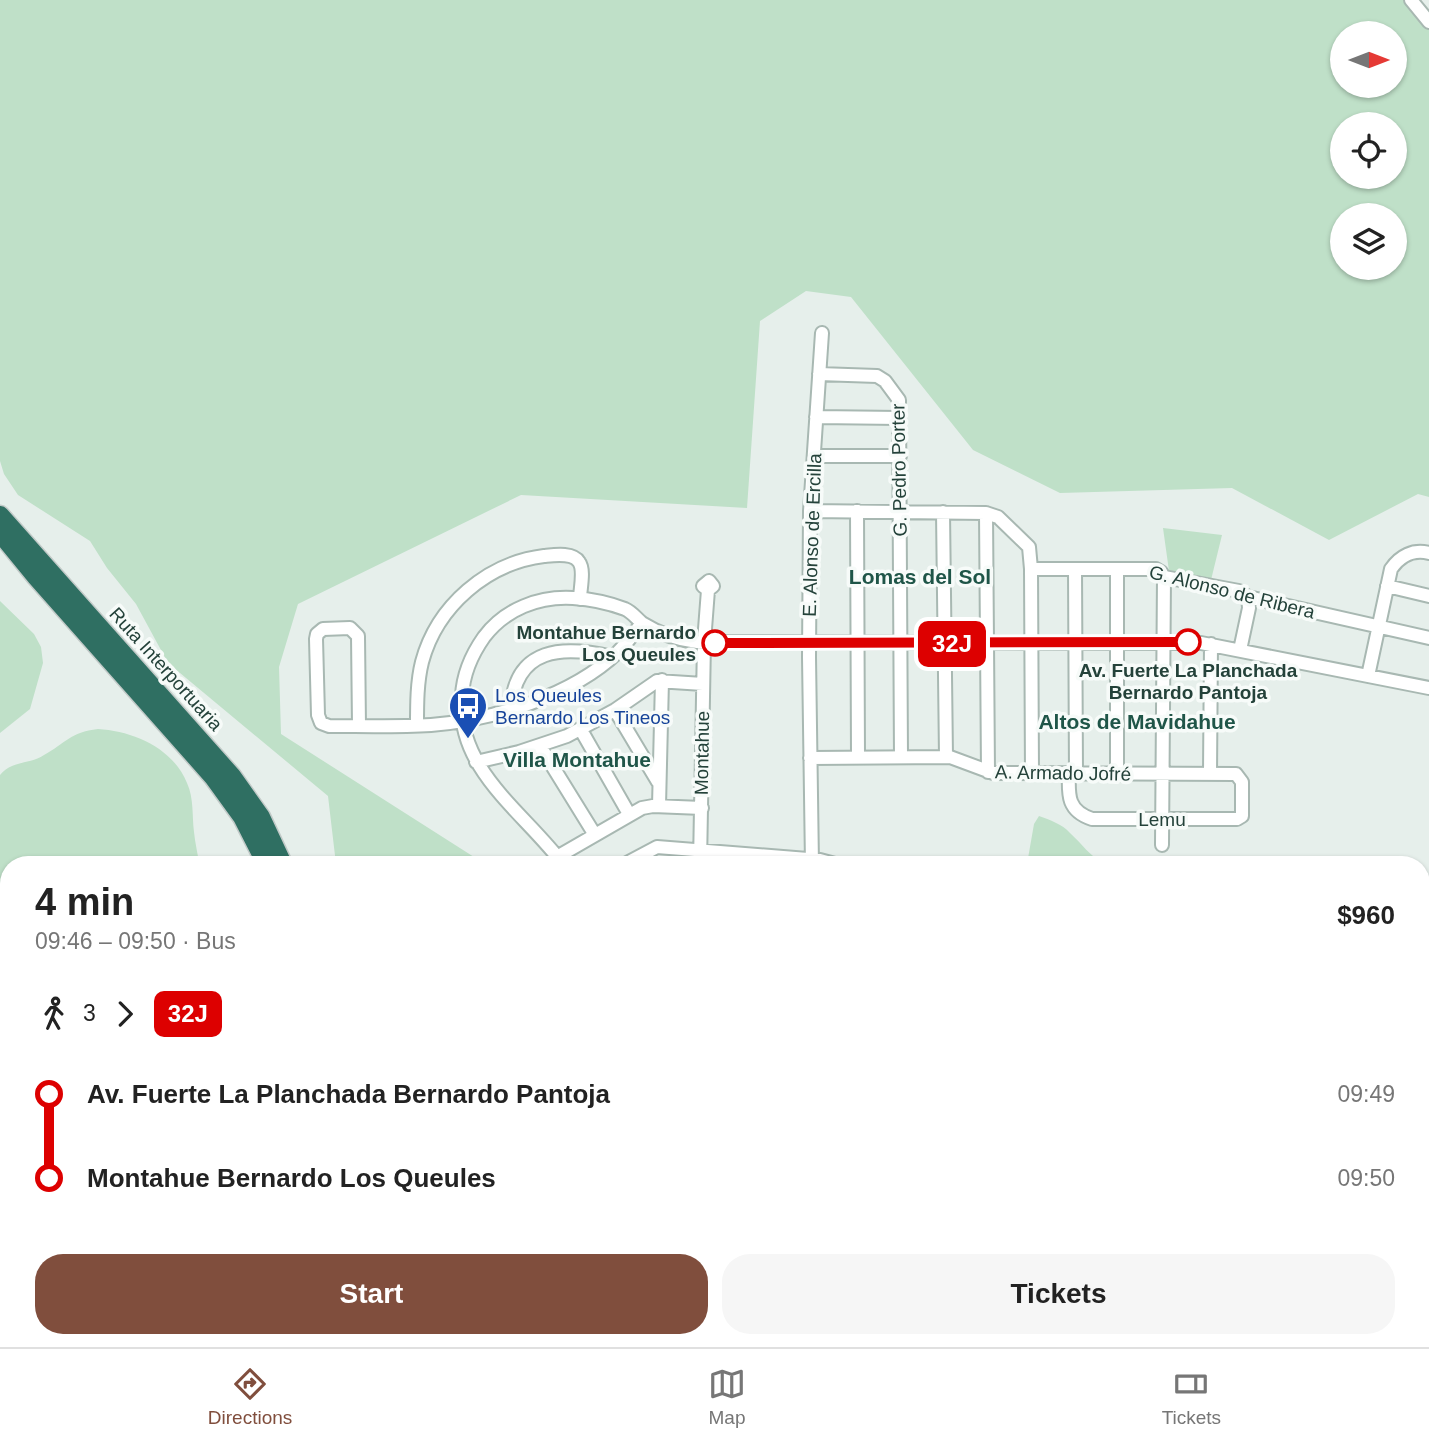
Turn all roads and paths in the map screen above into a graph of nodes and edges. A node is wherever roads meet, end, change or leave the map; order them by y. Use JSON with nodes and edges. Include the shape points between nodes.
{"nodes":[{"id":1,"x":1411,"y":0,"type":"edge"},
{"id":2,"x":1429,"y":22,"type":"edge"},
{"id":3,"x":822,"y":333,"type":"dead end"},
{"id":4,"x":819,"y":374,"type":"junction"},
{"id":5,"x":816,"y":417,"type":"junction"},
{"id":6,"x":900,"y":418,"type":"junction"},
{"id":7,"x":814,"y":456,"type":"junction"},
{"id":8,"x":900,"y":456,"type":"junction"},
{"id":9,"x":810,"y":511,"type":"junction"},
{"id":10,"x":857,"y":511,"type":"junction"},
{"id":11,"x":900,"y":511,"type":"junction"},
{"id":12,"x":943,"y":512,"type":"junction"},
{"id":13,"x":986,"y":513,"type":"junction"},
{"id":14,"x":0,"y":514,"type":"edge"},
{"id":15,"x":0,"y":533,"type":"edge"},
{"id":16,"x":1429,"y":553,"type":"edge"},
{"id":17,"x":1031,"y":569,"type":"junction"},
{"id":18,"x":1075,"y":569,"type":"junction"},
{"id":19,"x":1117,"y":569,"type":"junction"},
{"id":20,"x":1164,"y":578,"type":"junction"},
{"id":21,"x":1387,"y":586,"type":"junction"},
{"id":22,"x":708,"y":590,"type":"dead end"},
{"id":23,"x":1429,"y":596,"type":"edge"},
{"id":24,"x":1248,"y":597,"type":"junction"},
{"id":25,"x":580,"y":598,"type":"junction"},
{"id":26,"x":642,"y":623,"type":"junction"},
{"id":27,"x":1378,"y":627,"type":"junction"},
{"id":28,"x":1429,"y":638,"type":"edge"},
{"id":29,"x":704,"y":642,"type":"junction"},
{"id":30,"x":1031,"y":642,"type":"junction"},
{"id":31,"x":857,"y":643,"type":"junction"},
{"id":32,"x":900,"y":643,"type":"junction"},
{"id":33,"x":987,"y":643,"type":"junction"},
{"id":34,"x":1075,"y":643,"type":"junction"},
{"id":35,"x":1118,"y":643,"type":"junction"},
{"id":36,"x":1163,"y":643,"type":"junction"},
{"id":37,"x":809,"y":644,"type":"junction"},
{"id":38,"x":944,"y":644,"type":"junction"},
{"id":39,"x":1211,"y":644,"type":"junction"},
{"id":40,"x":1240,"y":650,"type":"junction"},
{"id":41,"x":612,"y":657,"type":"junction"},
{"id":42,"x":1368,"y":676,"type":"junction"},
{"id":43,"x":662,"y":680,"type":"junction"},
{"id":44,"x":703,"y":684,"type":"junction"},
{"id":45,"x":1429,"y":688,"type":"edge"},
{"id":46,"x":511,"y":709,"type":"junction"},
{"id":47,"x":615,"y":710,"type":"junction"},
{"id":48,"x":461,"y":721,"type":"junction"},
{"id":49,"x":418,"y":725,"type":"junction"},
{"id":50,"x":359,"y":726,"type":"junction"},
{"id":51,"x":580,"y":730,"type":"junction"},
{"id":52,"x":540,"y":746,"type":"junction"},
{"id":53,"x":858,"y":757,"type":"junction"},
{"id":54,"x":901,"y":757,"type":"junction"},
{"id":55,"x":946,"y":757,"type":"junction"},
{"id":56,"x":810,"y":758,"type":"junction"},
{"id":57,"x":476,"y":762,"type":"junction"},
{"id":58,"x":988,"y":772,"type":"junction"},
{"id":59,"x":1032,"y":774,"type":"junction"},
{"id":60,"x":1072,"y":774,"type":"junction"},
{"id":61,"x":1163,"y":774,"type":"junction"},
{"id":62,"x":1210,"y":774,"type":"junction"},
{"id":63,"x":1236,"y":774,"type":"joint"},
{"id":64,"x":1117,"y":775,"type":"junction"},
{"id":65,"x":659,"y":783,"type":"junction"},
{"id":66,"x":659,"y":806,"type":"junction"},
{"id":67,"x":702,"y":807,"type":"junction"},
{"id":68,"x":629,"y":814,"type":"junction"},
{"id":69,"x":1163,"y":819,"type":"junction"},
{"id":70,"x":594,"y":835,"type":"junction"},
{"id":71,"x":1163,"y":845,"type":"dead end"},
{"id":72,"x":700,"y":851,"type":"junction"},
{"id":73,"x":262,"y":856,"type":"edge"},
{"id":74,"x":279,"y":856,"type":"edge"},
{"id":75,"x":556,"y":856,"type":"edge"},
{"id":76,"x":567,"y":856,"type":"edge"},
{"id":77,"x":639,"y":856,"type":"edge"},
{"id":78,"x":700,"y":856,"type":"edge"},
{"id":79,"x":751,"y":856,"type":"edge"},
{"id":80,"x":812,"y":856,"type":"edge"}],
"edges":[{"from":1,"to":2,"type":"street"},
{"from":3,"to":4,"type":"street","name":"E. Alonso de Ercilla"},
{"from":4,"to":5,"type":"street","name":"E. Alonso de Ercilla"},
{"from":4,"to":6,"type":"street","name":"G. Pedro Porter","via":[[882,379],[898,397]]},
{"from":5,"to":6,"type":"street"},
{"from":5,"to":7,"type":"street","name":"E. Alonso de Ercilla"},
{"from":6,"to":8,"type":"street","name":"G. Pedro Porter"},
{"from":7,"to":8,"type":"street"},
{"from":7,"to":9,"type":"street","name":"E. Alonso de Ercilla"},
{"from":8,"to":11,"type":"street","name":"G. Pedro Porter"},
{"from":9,"to":10,"type":"street"},
{"from":9,"to":37,"type":"street","name":"E. Alonso de Ercilla"},
{"from":10,"to":11,"type":"street"},
{"from":10,"to":31,"type":"street"},
{"from":11,"to":12,"type":"street"},
{"from":11,"to":32,"type":"street","name":"G. Pedro Porter"},
{"from":12,"to":13,"type":"street"},
{"from":12,"to":38,"type":"street"},
{"from":13,"to":17,"type":"street","via":[[1001,520],[1029,547]]},
{"from":13,"to":33,"type":"street"},
{"from":14,"to":74,"type":"highway","name":"Ruta Interportuaria","via":[[232,776],[261,817]]},
{"from":15,"to":73,"type":"highway","name":"Ruta Interportuaria","via":[[213,776]]},
{"from":16,"to":21,"type":"street","via":[[1413,552],[1397,562]]},
{"from":17,"to":18,"type":"street","name":"G. Alonso de Ribera"},
{"from":17,"to":30,"type":"street"},
{"from":18,"to":19,"type":"street","name":"G. Alonso de Ribera"},
{"from":18,"to":34,"type":"street","name":"Lemu"},
{"from":19,"to":20,"type":"street","name":"G. Alonso de Ribera","via":[[1156,569]]},
{"from":19,"to":35,"type":"street"},
{"from":20,"to":24,"type":"street","name":"G. Alonso de Ribera","via":[[1239,591]]},
{"from":20,"to":36,"type":"street"},
{"from":21,"to":23,"type":"street"},
{"from":21,"to":27,"type":"street"},
{"from":22,"to":29,"type":"street","name":"Montahue"},
{"from":24,"to":27,"type":"street","name":"G. Alonso de Ribera"},
{"from":24,"to":40,"type":"street"},
{"from":25,"to":26,"type":"street","via":[[629,610]]},
{"from":25,"to":48,"type":"street","via":[[533,603],[494,626],[466,672]]},
{"from":25,"to":49,"type":"street","via":[[581,565],[568,555],[522,560],[475,584],[446,612],[426,648],[418,681]]},
{"from":26,"to":29,"type":"street","via":[[678,639]]},
{"from":26,"to":41,"type":"street"},
{"from":27,"to":28,"type":"street","name":"G. Alonso de Ribera"},
{"from":27,"to":42,"type":"street"},
{"from":29,"to":37,"type":"street"},
{"from":29,"to":44,"type":"street","name":"Montahue"},
{"from":30,"to":33,"type":"street"},
{"from":30,"to":34,"type":"street"},
{"from":30,"to":59,"type":"street"},
{"from":31,"to":32,"type":"street"},
{"from":31,"to":37,"type":"street"},
{"from":31,"to":53,"type":"street"},
{"from":32,"to":38,"type":"street"},
{"from":32,"to":54,"type":"street","name":"G. Pedro Porter"},
{"from":33,"to":38,"type":"street"},
{"from":33,"to":58,"type":"street"},
{"from":34,"to":35,"type":"street"},
{"from":34,"to":60,"type":"street","name":"Lemu"},
{"from":35,"to":36,"type":"street"},
{"from":35,"to":64,"type":"street"},
{"from":36,"to":39,"type":"street"},
{"from":36,"to":61,"type":"street"},
{"from":37,"to":56,"type":"street","name":"E. Alonso de Ercilla"},
{"from":38,"to":55,"type":"street"},
{"from":39,"to":40,"type":"street"},
{"from":39,"to":62,"type":"street"},
{"from":40,"to":42,"type":"street"},
{"from":41,"to":46,"type":"street","via":[[568,685]]},
{"from":41,"to":46,"type":"street","via":[[569,650],[540,657],[519,678]]},
{"from":42,"to":45,"type":"street"},
{"from":43,"to":44,"type":"street"},
{"from":43,"to":47,"type":"street"},
{"from":43,"to":65,"type":"street"},
{"from":44,"to":67,"type":"street","name":"Montahue"},
{"from":46,"to":48,"type":"street"},
{"from":47,"to":51,"type":"street"},
{"from":47,"to":65,"type":"street"},
{"from":48,"to":49,"type":"street"},
{"from":48,"to":57,"type":"street"},
{"from":49,"to":50,"type":"street"},
{"from":50,"to":50,"type":"street","via":[[329,726],[321,723],[318,715],[316,636],[323,629],[347,628],[358,638]]},
{"from":51,"to":52,"type":"street"},
{"from":51,"to":68,"type":"street"},
{"from":52,"to":57,"type":"street"},
{"from":52,"to":70,"type":"street"},
{"from":53,"to":54,"type":"street","name":"A. Armado Jofré"},
{"from":53,"to":56,"type":"street","name":"A. Armado Jofré"},
{"from":54,"to":55,"type":"street","name":"A. Armado Jofré"},
{"from":55,"to":58,"type":"street","name":"A. Armado Jofré"},
{"from":56,"to":80,"type":"street","name":"E. Alonso de Ercilla"},
{"from":57,"to":75,"type":"street"},
{"from":58,"to":59,"type":"street","name":"A. Armado Jofré"},
{"from":59,"to":60,"type":"street","name":"A. Armado Jofré"},
{"from":60,"to":64,"type":"street","name":"A. Armado Jofré"},
{"from":60,"to":69,"type":"street","name":"Lemu","via":[[1069,800],[1088,818]]},
{"from":61,"to":62,"type":"street","name":"A. Armado Jofré"},
{"from":61,"to":64,"type":"street","name":"A. Armado Jofré"},
{"from":61,"to":69,"type":"street"},
{"from":62,"to":63,"type":"street","name":"A. Armado Jofré"},
{"from":63,"to":69,"type":"street","name":"Lemu","via":[[1242,782],[1240,819]]},
{"from":65,"to":66,"type":"street"},
{"from":66,"to":67,"type":"street"},
{"from":66,"to":68,"type":"street"},
{"from":67,"to":72,"type":"street","name":"Montahue"},
{"from":68,"to":70,"type":"street"},
{"from":69,"to":71,"type":"street"},
{"from":70,"to":76,"type":"street"},
{"from":72,"to":77,"type":"street","via":[[654,847]]},
{"from":72,"to":78,"type":"street","name":"Montahue"},
{"from":72,"to":79,"type":"street"}]}
